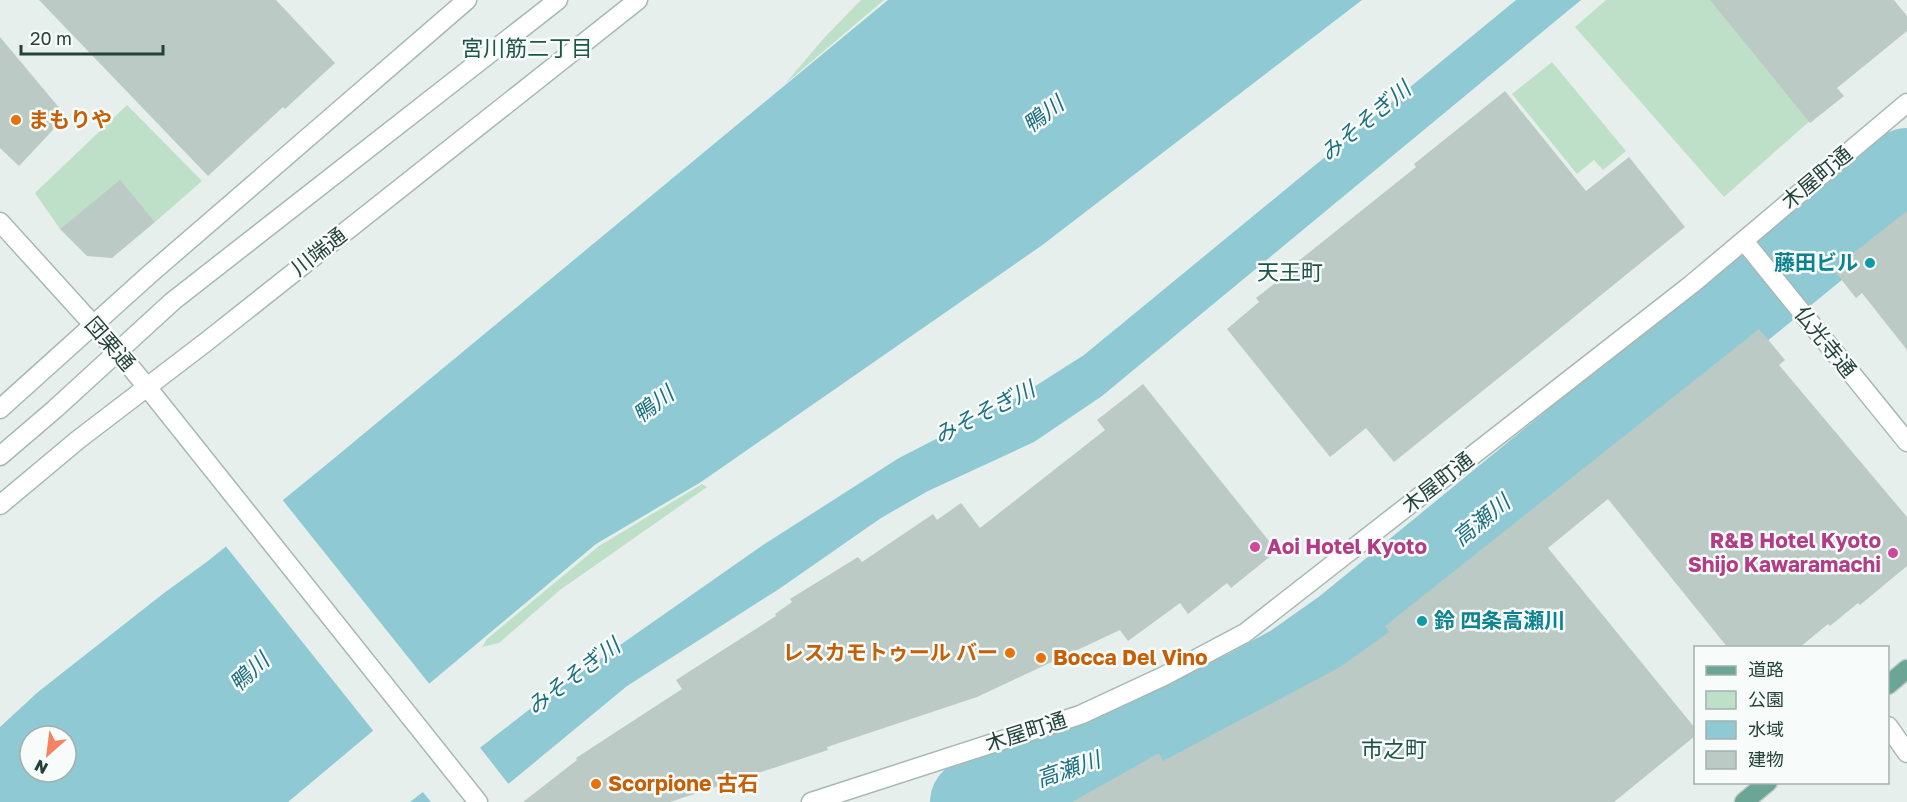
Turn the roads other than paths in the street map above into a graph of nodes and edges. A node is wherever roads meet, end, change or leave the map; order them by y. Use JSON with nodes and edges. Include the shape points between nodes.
{"nodes":[{"id":1,"x":467,"y":0,"type":"edge"},
{"id":2,"x":558,"y":0,"type":"edge"},
{"id":3,"x":638,"y":0,"type":"edge"},
{"id":4,"x":1907,"y":103,"type":"edge"},
{"id":5,"x":0,"y":222,"type":"edge"},
{"id":6,"x":1744,"y":241,"type":"junction"},
{"id":7,"x":93,"y":325,"type":"junction"},
{"id":8,"x":118,"y":352,"type":"junction"},
{"id":9,"x":147,"y":387,"type":"junction"},
{"id":10,"x":0,"y":409,"type":"edge"},
{"id":11,"x":1907,"y":442,"type":"edge"},
{"id":12,"x":0,"y":456,"type":"edge"},
{"id":13,"x":0,"y":505,"type":"edge"},
{"id":14,"x":1907,"y":669,"type":"edge"},
{"id":15,"x":1889,"y":683,"type":"edge"},
{"id":16,"x":1889,"y":729,"type":"edge"},
{"id":17,"x":1907,"y":753,"type":"edge"},
{"id":18,"x":1767,"y":784,"type":"edge"},
{"id":19,"x":478,"y":802,"type":"edge"},
{"id":20,"x":811,"y":802,"type":"edge"},
{"id":21,"x":1744,"y":802,"type":"edge"}],
"edges":[{"from":1,"to":7,"type":"street"},
{"from":2,"to":8,"type":"street","via":[[173,301]]},
{"from":3,"to":9,"type":"street","name":"川端通"},
{"from":4,"to":6,"type":"street","name":"木屋町通"},
{"from":5,"to":7,"type":"street","name":"団栗通"},
{"from":6,"to":11,"type":"street","name":"仏光寺通"},
{"from":6,"to":20,"type":"street","name":"木屋町通","via":[[1245,633],[1080,715]]},
{"from":7,"to":8,"type":"street","name":"団栗通"},
{"from":7,"to":10,"type":"street"},
{"from":8,"to":9,"type":"street","name":"団栗通"},
{"from":8,"to":12,"type":"street"},
{"from":9,"to":13,"type":"street","name":"川端通"},
{"from":9,"to":19,"type":"street","name":"団栗通"},
{"from":14,"to":15,"type":"main road"},
{"from":16,"to":17,"type":"street"},
{"from":18,"to":21,"type":"main road"}]}
